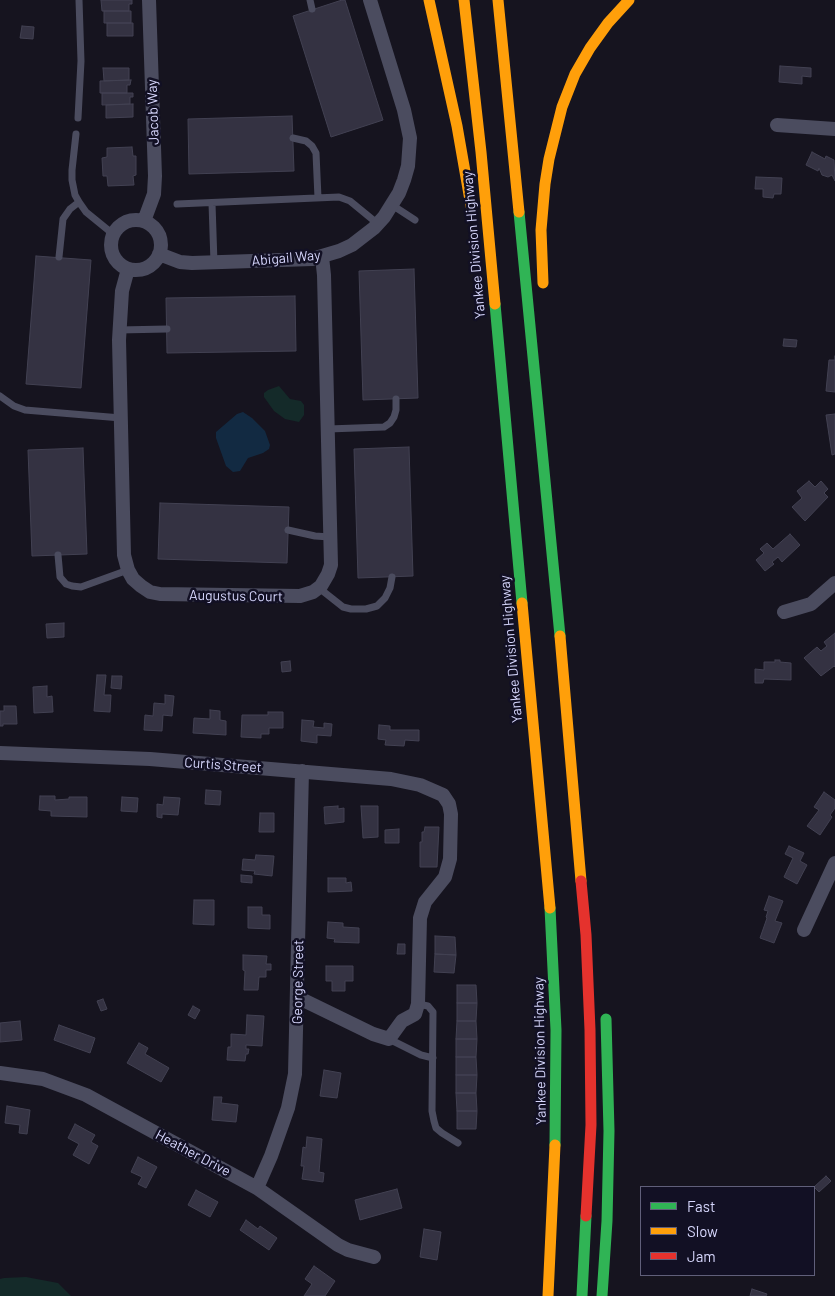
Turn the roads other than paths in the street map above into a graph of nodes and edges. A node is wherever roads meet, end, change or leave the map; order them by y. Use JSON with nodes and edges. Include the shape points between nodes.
{"nodes":[{"id":1,"x":79,"y":0,"type":"edge"},
{"id":2,"x":149,"y":0,"type":"edge"},
{"id":3,"x":310,"y":0,"type":"edge"},
{"id":4,"x":370,"y":0,"type":"edge"},
{"id":5,"x":429,"y":0,"type":"edge"},
{"id":6,"x":464,"y":0,"type":"edge"},
{"id":7,"x":498,"y":0,"type":"edge"},
{"id":8,"x":629,"y":0,"type":"edge"},
{"id":9,"x":312,"y":9,"type":"dead end"},
{"id":10,"x":78,"y":118,"type":"dead end"},
{"id":11,"x":777,"y":125,"type":"dead end"},
{"id":12,"x":835,"y":129,"type":"edge"},
{"id":13,"x":76,"y":134,"type":"dead end"},
{"id":14,"x":293,"y":138,"type":"dead end"},
{"id":15,"x":318,"y":198,"type":"junction"},
{"id":16,"x":78,"y":202,"type":"junction"},
{"id":17,"x":212,"y":203,"type":"junction"},
{"id":18,"x":177,"y":204,"type":"dead end"},
{"id":19,"x":392,"y":206,"type":"junction"},
{"id":20,"x":472,"y":214,"type":"dead end"},
{"id":21,"x":415,"y":220,"type":"dead end"},
{"id":22,"x":144,"y":221,"type":"junction"},
{"id":23,"x":378,"y":224,"type":"junction"},
{"id":24,"x":113,"y":234,"type":"junction"},
{"id":25,"x":159,"y":254,"type":"junction"},
{"id":26,"x":59,"y":257,"type":"dead end"},
{"id":27,"x":322,"y":257,"type":"junction"},
{"id":28,"x":480,"y":261,"type":"dead end"},
{"id":29,"x":214,"y":263,"type":"junction"},
{"id":30,"x":128,"y":269,"type":"junction"},
{"id":31,"x":543,"y":292,"type":"dead end"},
{"id":32,"x":167,"y":329,"type":"dead end"},
{"id":33,"x":119,"y":330,"type":"junction"},
{"id":34,"x":545,"y":368,"type":"dead end"},
{"id":35,"x":0,"y":396,"type":"edge"},
{"id":36,"x":396,"y":399,"type":"dead end"},
{"id":37,"x":505,"y":414,"type":"junction"},
{"id":38,"x":121,"y":418,"type":"junction"},
{"id":39,"x":328,"y":429,"type":"junction"},
{"id":40,"x":288,"y":530,"type":"dead end"},
{"id":41,"x":551,"y":533,"type":"junction"},
{"id":42,"x":330,"y":537,"type":"junction"},
{"id":43,"x":58,"y":556,"type":"dead end"},
{"id":44,"x":128,"y":570,"type":"junction"},
{"id":45,"x":392,"y":577,"type":"dead end"},
{"id":46,"x":835,"y":583,"type":"edge"},
{"id":47,"x":319,"y":588,"type":"junction"},
{"id":48,"x":784,"y":612,"type":"dead end"},
{"id":49,"x":0,"y":753,"type":"edge"},
{"id":50,"x":302,"y":771,"type":"junction"},
{"id":51,"x":573,"y":783,"type":"junction"},
{"id":52,"x":590,"y":858,"type":"dead end"},
{"id":53,"x":835,"y":863,"type":"edge"},
{"id":54,"x":804,"y":930,"type":"dead end"},
{"id":55,"x":297,"y":997,"type":"junction"},
{"id":56,"x":418,"y":1004,"type":"junction"},
{"id":57,"x":606,"y":1009,"type":"dead end"},
{"id":58,"x":388,"y":1039,"type":"junction"},
{"id":59,"x":432,"y":1058,"type":"junction"},
{"id":60,"x":0,"y":1073,"type":"edge"},
{"id":61,"x":458,"y":1143,"type":"dead end"},
{"id":62,"x":257,"y":1188,"type":"junction"},
{"id":63,"x":551,"y":1255,"type":"junction"},
{"id":64,"x":374,"y":1257,"type":"dead end"},
{"id":65,"x":542,"y":1296,"type":"edge"},
{"id":66,"x":548,"y":1296,"type":"edge"},
{"id":67,"x":582,"y":1296,"type":"edge"},
{"id":68,"x":602,"y":1296,"type":"edge"}],
"edges":[{"from":1,"to":10,"type":"lane","via":[[81,60]]},
{"from":2,"to":22,"type":"street","name":"Jacob Way","via":[[155,182]]},
{"from":3,"to":9,"type":"lane"},
{"from":4,"to":19,"type":"street","name":"Abigail Way","via":[[410,138],[408,166]]},
{"from":5,"to":20,"type":"highway","via":[[457,126]]},
{"from":6,"to":37,"type":"highway","name":"Yankee Division Highway"},
{"from":7,"to":41,"type":"highway"},
{"from":8,"to":31,"type":"highway","via":[[598,36],[582,62],[557,125],[542,212]]},
{"from":11,"to":12,"type":"street"},
{"from":13,"to":16,"type":"lane","via":[[72,180]]},
{"from":14,"to":15,"type":"lane","via":[[306,140],[316,153]]},
{"from":15,"to":17,"type":"lane"},
{"from":15,"to":23,"type":"lane","via":[[348,199]]},
{"from":16,"to":24,"type":"lane"},
{"from":16,"to":26,"type":"lane","via":[[63,219]]},
{"from":17,"to":18,"type":"lane"},
{"from":17,"to":29,"type":"lane"},
{"from":19,"to":21,"type":"lane"},
{"from":19,"to":23,"type":"street","name":"Abigail Way"},
{"from":22,"to":24,"type":"street","via":[[124,223]]},
{"from":22,"to":25,"type":"street","via":[[159,236]]},
{"from":23,"to":27,"type":"street","name":"Abigail Way","via":[[352,245]]},
{"from":24,"to":30,"type":"street","via":[[113,255]]},
{"from":25,"to":29,"type":"street","name":"Abigail Way","via":[[180,262]]},
{"from":25,"to":30,"type":"street","via":[[146,267]]},
{"from":27,"to":29,"type":"street","name":"Abigail Way"},
{"from":27,"to":39,"type":"street"},
{"from":28,"to":37,"type":"highway"},
{"from":30,"to":33,"type":"street","via":[[122,291]]},
{"from":32,"to":33,"type":"lane"},
{"from":33,"to":38,"type":"street"},
{"from":34,"to":41,"type":"highway"},
{"from":35,"to":38,"type":"lane","via":[[25,410]]},
{"from":36,"to":39,"type":"lane","via":[[394,417],[384,427]]},
{"from":37,"to":63,"type":"highway","name":"Yankee Division Highway","via":[[554,973],[556,1126]]},
{"from":38,"to":44,"type":"street","via":[[124,555]]},
{"from":39,"to":42,"type":"street"},
{"from":40,"to":42,"type":"lane"},
{"from":41,"to":51,"type":"highway"},
{"from":42,"to":47,"type":"street","via":[[330,570]]},
{"from":43,"to":44,"type":"lane","via":[[60,577],[72,586],[81,587]]},
{"from":44,"to":47,"type":"street","name":"Augustus Court","via":[[145,589],[165,595],[295,597]]},
{"from":45,"to":47,"type":"lane","via":[[386,598],[377,606],[366,609],[343,607]]},
{"from":46,"to":48,"type":"street","via":[[817,600]]},
{"from":49,"to":50,"type":"street","name":"Curtis Street","via":[[150,759]]},
{"from":50,"to":55,"type":"street","name":"George Street"},
{"from":50,"to":56,"type":"street","name":"Curtis Street","via":[[404,781],[443,795],[449,804],[452,814],[450,859],[445,877],[425,902],[420,918]]},
{"from":51,"to":52,"type":"highway"},
{"from":51,"to":67,"type":"highway","via":[[586,935],[590,1030],[589,1173]]},
{"from":53,"to":54,"type":"street"},
{"from":55,"to":58,"type":"street"},
{"from":55,"to":62,"type":"street","name":"George Street","via":[[291,1097]]},
{"from":56,"to":58,"type":"street","via":[[415,1014],[402,1021]]},
{"from":56,"to":59,"type":"lane","via":[[428,1006],[433,1012]]},
{"from":57,"to":68,"type":"highway","via":[[610,1131]]},
{"from":58,"to":59,"type":"lane"},
{"from":59,"to":61,"type":"lane","via":[[432,1111],[436,1128]]},
{"from":60,"to":62,"type":"street","name":"Heather Drive","via":[[43,1079],[79,1092]]},
{"from":62,"to":64,"type":"street","name":"Heather Drive","via":[[338,1245]]},
{"from":63,"to":65,"type":"highway"},
{"from":63,"to":66,"type":"highway","name":"Yankee Division Highway"}]}
